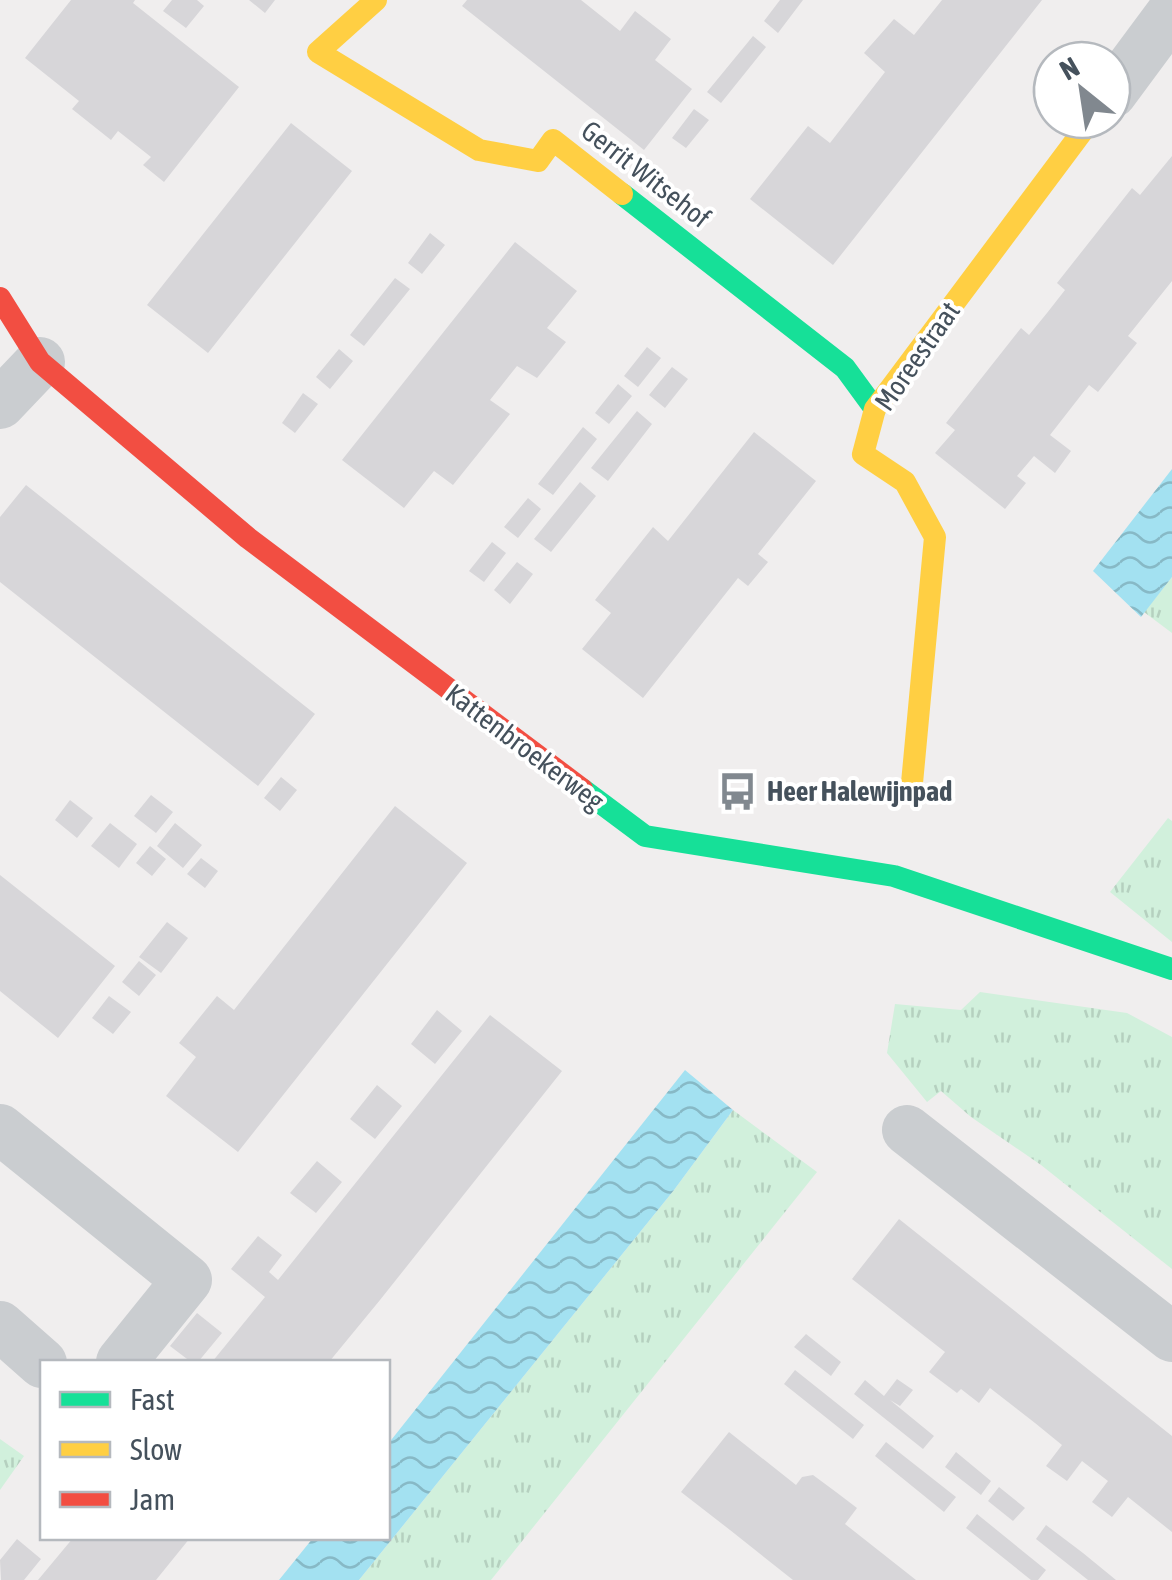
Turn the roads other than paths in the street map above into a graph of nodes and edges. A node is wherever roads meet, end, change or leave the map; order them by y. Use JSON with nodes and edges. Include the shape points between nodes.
{"nodes":[{"id":1,"x":376,"y":0,"type":"edge"},
{"id":2,"x":1172,"y":12,"type":"edge"},
{"id":3,"x":1132,"y":65,"type":"edge"},
{"id":4,"x":1077,"y":140,"type":"edge"},
{"id":5,"x":0,"y":298,"type":"edge"},
{"id":6,"x":40,"y":362,"type":"junction"},
{"id":7,"x":0,"y":404,"type":"edge"},
{"id":8,"x":875,"y":409,"type":"junction"},
{"id":9,"x":912,"y":783,"type":"dead end"},
{"id":10,"x":1172,"y":970,"type":"edge"},
{"id":11,"x":0,"y":1129,"type":"edge"},
{"id":12,"x":906,"y":1130,"type":"dead end"},
{"id":13,"x":0,"y":1326,"type":"edge"},
{"id":14,"x":1172,"y":1337,"type":"edge"},
{"id":15,"x":123,"y":1360,"type":"edge"},
{"id":16,"x":40,"y":1361,"type":"edge"}],
"edges":[{"from":1,"to":8,"type":"street","name":"Gerrit Witsehof","via":[[318,52],[479,150],[538,161],[553,140],[846,368]]},
{"from":2,"to":3,"type":"street"},
{"from":4,"to":8,"type":"street","name":"Moreestraat"},
{"from":5,"to":6,"type":"street","name":"Kattenbroekerweg"},
{"from":6,"to":7,"type":"street"},
{"from":6,"to":10,"type":"street","name":"Kattenbroekerweg","via":[[248,538],[645,836],[894,876]]},
{"from":8,"to":9,"type":"street","name":"Moreestraat","via":[[863,454],[905,482],[936,537]]},
{"from":11,"to":15,"type":"street","via":[[187,1280]]},
{"from":12,"to":14,"type":"street"},
{"from":13,"to":16,"type":"street"}]}
